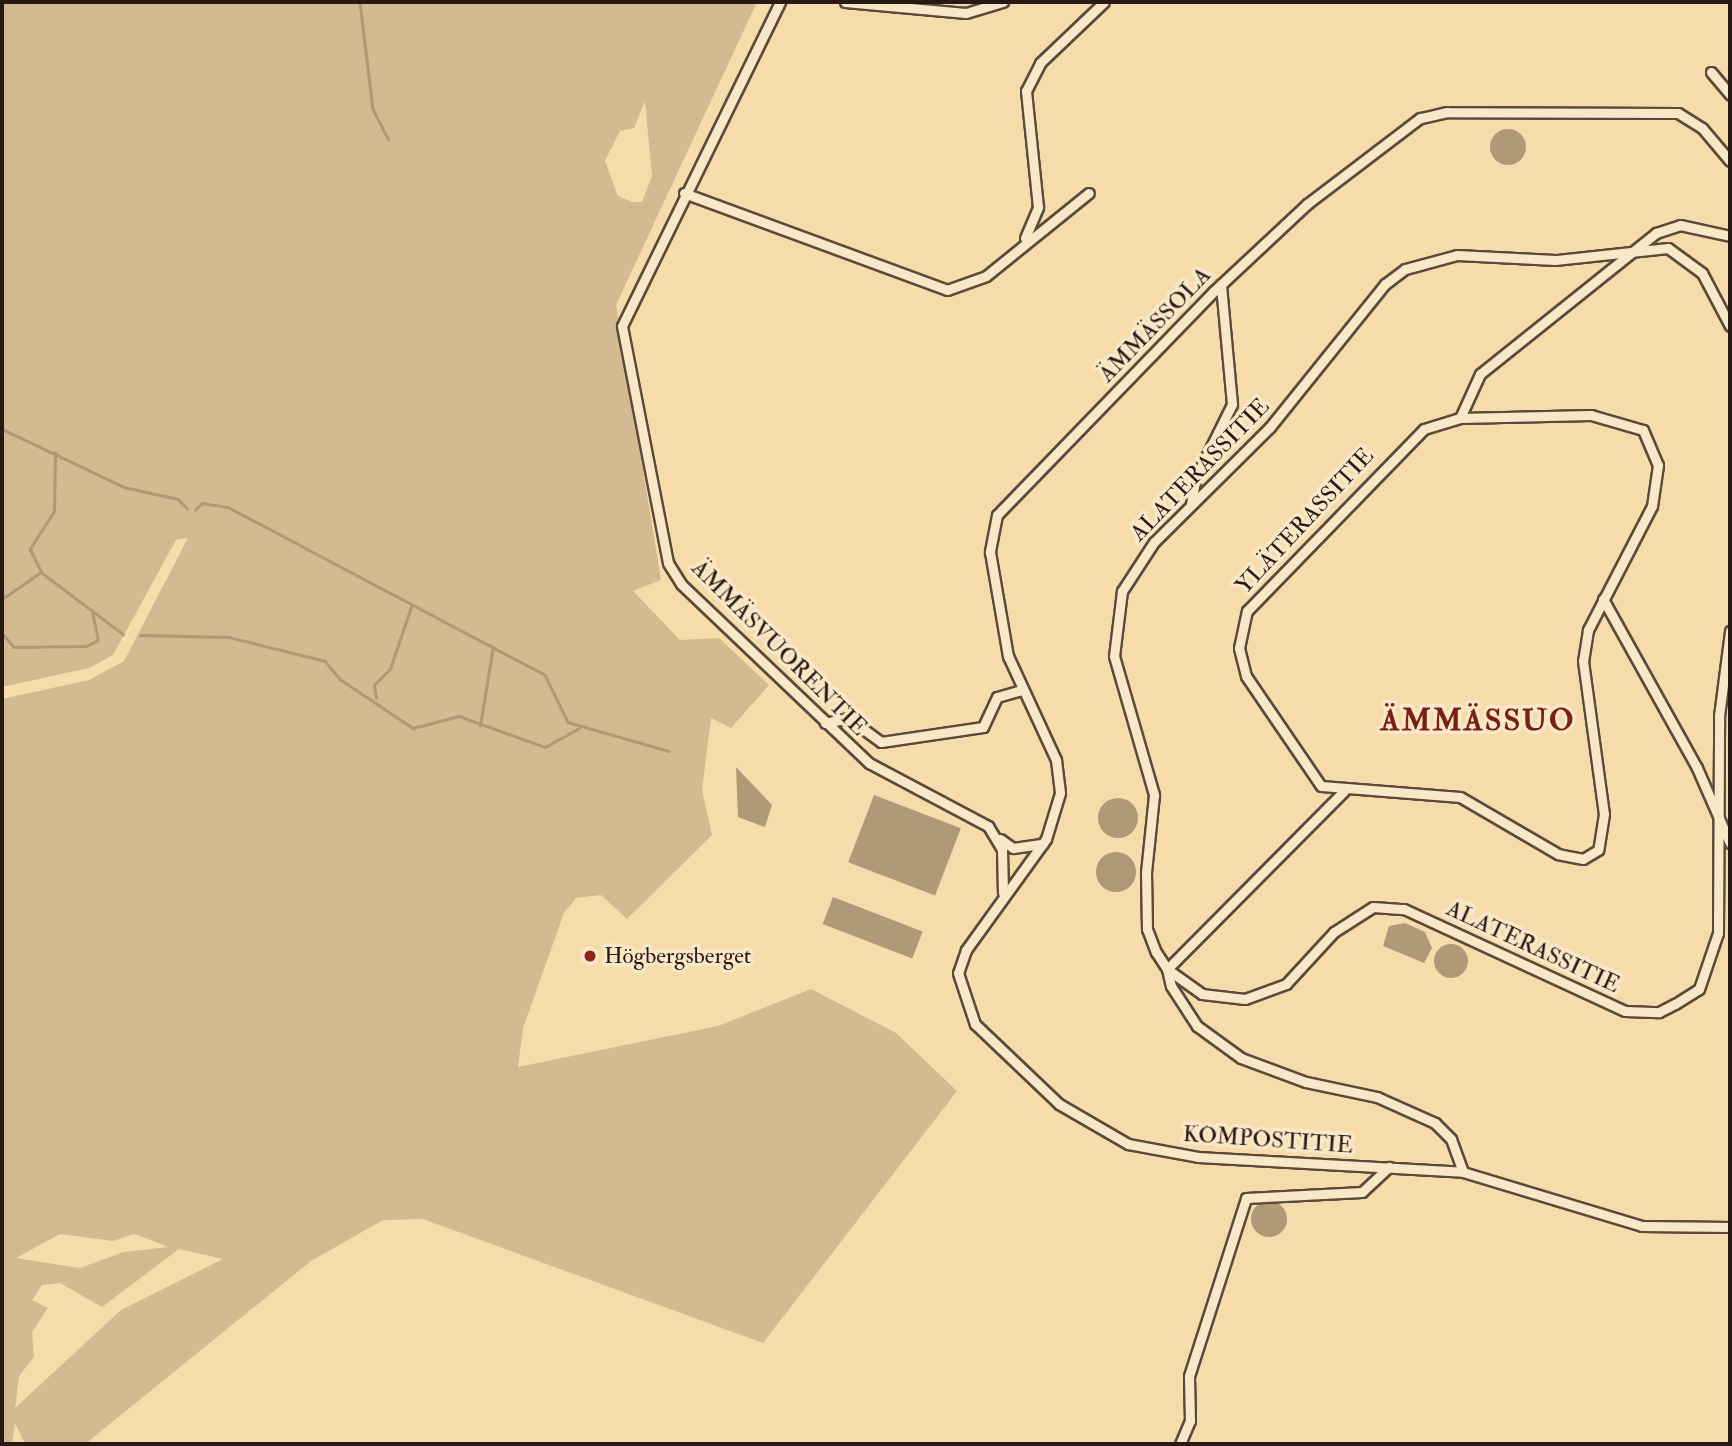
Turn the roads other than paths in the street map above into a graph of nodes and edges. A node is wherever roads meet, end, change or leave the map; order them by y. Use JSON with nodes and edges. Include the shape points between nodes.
{"nodes":[{"id":1,"x":780,"y":2,"type":"edge"},
{"id":2,"x":845,"y":2,"type":"edge"},
{"id":3,"x":1003,"y":2,"type":"edge"},
{"id":4,"x":1104,"y":2,"type":"edge"},
{"id":5,"x":1711,"y":72,"type":"dead end"},
{"id":6,"x":1730,"y":95,"type":"edge"},
{"id":7,"x":1730,"y":161,"type":"edge"},
{"id":8,"x":1089,"y":192,"type":"dead end"},
{"id":9,"x":684,"y":193,"type":"junction"},
{"id":10,"x":1730,"y":236,"type":"edge"},
{"id":11,"x":1021,"y":246,"type":"junction"},
{"id":12,"x":1645,"y":246,"type":"junction"},
{"id":13,"x":1221,"y":285,"type":"junction"},
{"id":14,"x":1730,"y":326,"type":"edge"},
{"id":15,"x":1460,"y":418,"type":"junction"},
{"id":16,"x":1191,"y":504,"type":"junction"},
{"id":17,"x":1603,"y":599,"type":"junction"},
{"id":18,"x":1730,"y":631,"type":"edge"},
{"id":19,"x":1022,"y":690,"type":"junction"},
{"id":20,"x":825,"y":723,"type":"junction"},
{"id":21,"x":1344,"y":792,"type":"junction"},
{"id":22,"x":1717,"y":812,"type":"junction"},
{"id":23,"x":996,"y":835,"type":"junction"},
{"id":24,"x":1730,"y":843,"type":"edge"},
{"id":25,"x":1043,"y":844,"type":"junction"},
{"id":26,"x":999,"y":902,"type":"junction"},
{"id":27,"x":1167,"y":969,"type":"junction"},
{"id":28,"x":1389,"y":1167,"type":"junction"},
{"id":29,"x":1464,"y":1172,"type":"junction"},
{"id":30,"x":1730,"y":1227,"type":"edge"},
{"id":31,"x":1180,"y":1444,"type":"edge"}],
"edges":[{"from":1,"to":9,"type":"street","name":"ÄMMÄSVUORENTIE"},
{"from":2,"to":3,"type":"street","via":[[966,13]]},
{"from":4,"to":11,"type":"street","via":[[1040,63],[1026,90],[1038,207]]},
{"from":5,"to":6,"type":"street"},
{"from":7,"to":13,"type":"street","name":"ÄMMÄSSOLA","via":[[1702,128],[1678,113],[1447,112],[1420,118],[1307,204]]},
{"from":8,"to":11,"type":"street"},
{"from":9,"to":11,"type":"street","via":[[932,289],[965,286]]},
{"from":9,"to":20,"type":"street","name":"ÄMMÄSVUORENTIE","via":[[622,326],[668,562],[681,583]]},
{"from":10,"to":12,"type":"street","via":[[1680,225],[1656,233]]},
{"from":12,"to":14,"type":"street","name":"ALATERASSITIE","via":[[1668,248],[1702,273]]},
{"from":12,"to":15,"type":"street","via":[[1480,374]]},
{"from":12,"to":16,"type":"street","name":"ALATERASSITIE","via":[[1555,260],[1457,255],[1405,269],[1270,427]]},
{"from":13,"to":16,"type":"street","via":[[1233,404],[1196,477]]},
{"from":13,"to":19,"type":"street","name":"ÄMMÄSSOLA","via":[[989,531],[993,587]]},
{"from":15,"to":17,"type":"street","name":"YLÄTERASSITIE","via":[[1591,415],[1630,423],[1649,435],[1658,465],[1652,506]]},
{"from":15,"to":21,"type":"street","name":"YLÄTERASSITIE","via":[[1406,442],[1247,611],[1239,648],[1247,676],[1305,770],[1321,786]]},
{"from":16,"to":27,"type":"street","name":"ALATERASSITIE","via":[[1137,565],[1114,619],[1114,656],[1154,795],[1147,929]]},
{"from":17,"to":21,"type":"street","name":"YLÄTERASSITIE","via":[[1588,630],[1583,661],[1601,768],[1598,850],[1583,859],[1558,853],[1461,797]]},
{"from":17,"to":22,"type":"street"},
{"from":18,"to":22,"type":"street","name":"ALATERASSITIE","via":[[1718,716]]},
{"from":19,"to":20,"type":"street","via":[[997,697],[984,727],[881,743],[848,718]]},
{"from":19,"to":25,"type":"street","name":"ÄMMÄSSOLA","via":[[1059,776],[1058,807]]},
{"from":20,"to":23,"type":"street","name":"ÄMMÄSVUORENTIE","via":[[892,779],[975,818]]},
{"from":21,"to":27,"type":"street"},
{"from":22,"to":24,"type":"street"},
{"from":22,"to":27,"type":"street","name":"ALATERASSITIE","via":[[1718,933],[1710,965],[1699,989],[1659,1012],[1625,1011],[1404,909],[1373,907],[1334,932],[1286,984],[1245,999],[1202,994]]},
{"from":23,"to":25,"type":"street","name":"ÄMMÄSVUORENTIE","via":[[1013,848]]},
{"from":23,"to":26,"type":"street","via":[[1006,873]]},
{"from":25,"to":26,"type":"street","name":"ÄMMÄSSOLA"},
{"from":26,"to":28,"type":"street","name":"KOMPOSTITIE","via":[[958,973],[965,1009],[1059,1104],[1095,1129],[1128,1144],[1198,1157]]},
{"from":27,"to":29,"type":"street","via":[[1180,1006],[1220,1045],[1276,1073],[1410,1110],[1451,1139]]},
{"from":28,"to":29,"type":"street","name":"KOMPOSTITIE"},
{"from":28,"to":31,"type":"street","via":[[1362,1192],[1246,1198],[1189,1376],[1190,1420]]},
{"from":29,"to":30,"type":"street","name":"KOMPOSTITIE","via":[[1642,1226]]}]}
